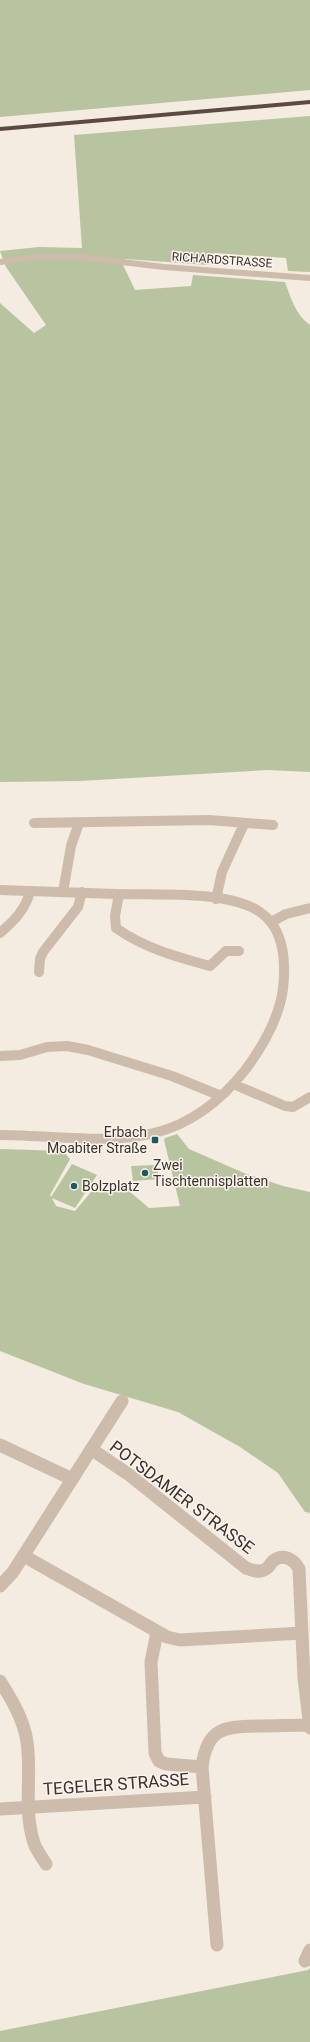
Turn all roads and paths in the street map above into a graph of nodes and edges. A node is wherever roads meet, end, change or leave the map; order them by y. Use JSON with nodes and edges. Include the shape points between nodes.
{"nodes":[{"id":1,"x":310,"y":96,"type":"edge"},
{"id":2,"x":310,"y":102,"type":"edge"},
{"id":3,"x":0,"y":122,"type":"edge"},
{"id":4,"x":0,"y":129,"type":"edge"},
{"id":5,"x":0,"y":262,"type":"edge"},
{"id":6,"x":310,"y":278,"type":"edge"},
{"id":7,"x":34,"y":823,"type":"dead end"},
{"id":8,"x":79,"y":823,"type":"junction"},
{"id":9,"x":244,"y":824,"type":"junction"},
{"id":10,"x":273,"y":825,"type":"dead end"},
{"id":11,"x":0,"y":890,"type":"edge"},
{"id":12,"x":30,"y":891,"type":"junction"},
{"id":13,"x":63,"y":892,"type":"junction"},
{"id":14,"x":82,"y":892,"type":"junction"},
{"id":15,"x":119,"y":894,"type":"junction"},
{"id":16,"x":216,"y":899,"type":"junction"},
{"id":17,"x":310,"y":908,"type":"edge"},
{"id":18,"x":274,"y":921,"type":"junction"},
{"id":19,"x":0,"y":933,"type":"edge"},
{"id":20,"x":240,"y":951,"type":"dead end"},
{"id":21,"x":294,"y":958,"type":"dead end"},
{"id":22,"x":294,"y":970,"type":"dead end"},
{"id":23,"x":39,"y":972,"type":"dead end"},
{"id":24,"x":0,"y":1056,"type":"edge"},
{"id":25,"x":233,"y":1084,"type":"junction"},
{"id":26,"x":221,"y":1096,"type":"junction"},
{"id":27,"x":310,"y":1097,"type":"edge"},
{"id":28,"x":0,"y":1135,"type":"edge"},
{"id":29,"x":122,"y":1401,"type":"dead end"},
{"id":30,"x":0,"y":1445,"type":"edge"},
{"id":31,"x":90,"y":1449,"type":"junction"},
{"id":32,"x":72,"y":1479,"type":"junction"},
{"id":33,"x":24,"y":1556,"type":"junction"},
{"id":34,"x":294,"y":1560,"type":"joint"},
{"id":35,"x":0,"y":1586,"type":"edge"},
{"id":36,"x":157,"y":1632,"type":"junction"},
{"id":37,"x":302,"y":1633,"type":"junction"},
{"id":38,"x":0,"y":1681,"type":"edge"},
{"id":39,"x":310,"y":1726,"type":"edge"},
{"id":40,"x":202,"y":1767,"type":"junction"},
{"id":41,"x":205,"y":1797,"type":"junction"},
{"id":42,"x":30,"y":1808,"type":"junction"},
{"id":43,"x":0,"y":1809,"type":"edge"},
{"id":44,"x":46,"y":1864,"type":"dead end"},
{"id":45,"x":217,"y":1945,"type":"dead end"}],
"edges":[{"from":1,"to":3,"type":"highway"},
{"from":2,"to":4,"type":"highway"},
{"from":5,"to":6,"type":"street","name":"RICHARDSTRASSE","via":[[58,256]]},
{"from":7,"to":8,"type":"street"},
{"from":8,"to":9,"type":"street","via":[[209,820]]},
{"from":8,"to":13,"type":"street","via":[[71,846]]},
{"from":9,"to":10,"type":"street"},
{"from":9,"to":16,"type":"street","via":[[222,872]]},
{"from":11,"to":12,"type":"street"},
{"from":12,"to":13,"type":"street"},
{"from":12,"to":19,"type":"street","via":[[24,908]]},
{"from":13,"to":14,"type":"street"},
{"from":14,"to":15,"type":"street"},
{"from":14,"to":23,"type":"street","via":[[78,906],[43,952]]},
{"from":15,"to":16,"type":"street","via":[[148,893]]},
{"from":15,"to":20,"type":"street","via":[[115,916],[116,928],[130,938],[173,956],[210,966],[226,951]]},
{"from":16,"to":18,"type":"street","via":[[243,905]]},
{"from":17,"to":18,"type":"street","via":[[286,914]]},
{"from":18,"to":21,"type":"street","via":[[286,935]]},
{"from":22,"to":25,"type":"street","via":[[291,997],[271,1036]]},
{"from":24,"to":26,"type":"street","via":[[20,1055],[47,1047],[81,1048],[172,1076]]},
{"from":25,"to":26,"type":"street"},
{"from":25,"to":27,"type":"street","via":[[285,1106],[294,1107]]},
{"from":26,"to":28,"type":"street","via":[[204,1111],[184,1123],[130,1140]]},
{"from":29,"to":31,"type":"street"},
{"from":30,"to":32,"type":"street"},
{"from":31,"to":32,"type":"street"},
{"from":31,"to":34,"type":"street","name":"POTSDAMER STRASSE","via":[[128,1474],[240,1564],[254,1571],[265,1570],[280,1558]]},
{"from":32,"to":33,"type":"street"},
{"from":33,"to":35,"type":"street"},
{"from":33,"to":36,"type":"street"},
{"from":34,"to":37,"type":"street","name":"TEGELER STRASSE","via":[[299,1569]]},
{"from":36,"to":37,"type":"street","via":[[180,1640]]},
{"from":36,"to":40,"type":"street","name":"TEGELER STRASSE","via":[[151,1662],[155,1753],[159,1761],[166,1764]]},
{"from":37,"to":39,"type":"street","name":"TEGELER STRASSE"},
{"from":38,"to":42,"type":"street","name":"TEGELER STRASSE","via":[[19,1712],[27,1741]]},
{"from":39,"to":40,"type":"street","name":"TEGELER STRASSE","via":[[228,1727],[217,1732],[209,1740],[203,1751]]},
{"from":40,"to":41,"type":"street","name":"TEGELER STRASSE"},
{"from":41,"to":42,"type":"street","name":"TEGELER STRASSE"},
{"from":41,"to":45,"type":"street","name":"TEGELER STRASSE"},
{"from":42,"to":43,"type":"street","name":"TEGELER STRASSE"},
{"from":42,"to":44,"type":"street","name":"TEGELER STRASSE","via":[[34,1843]]}]}
